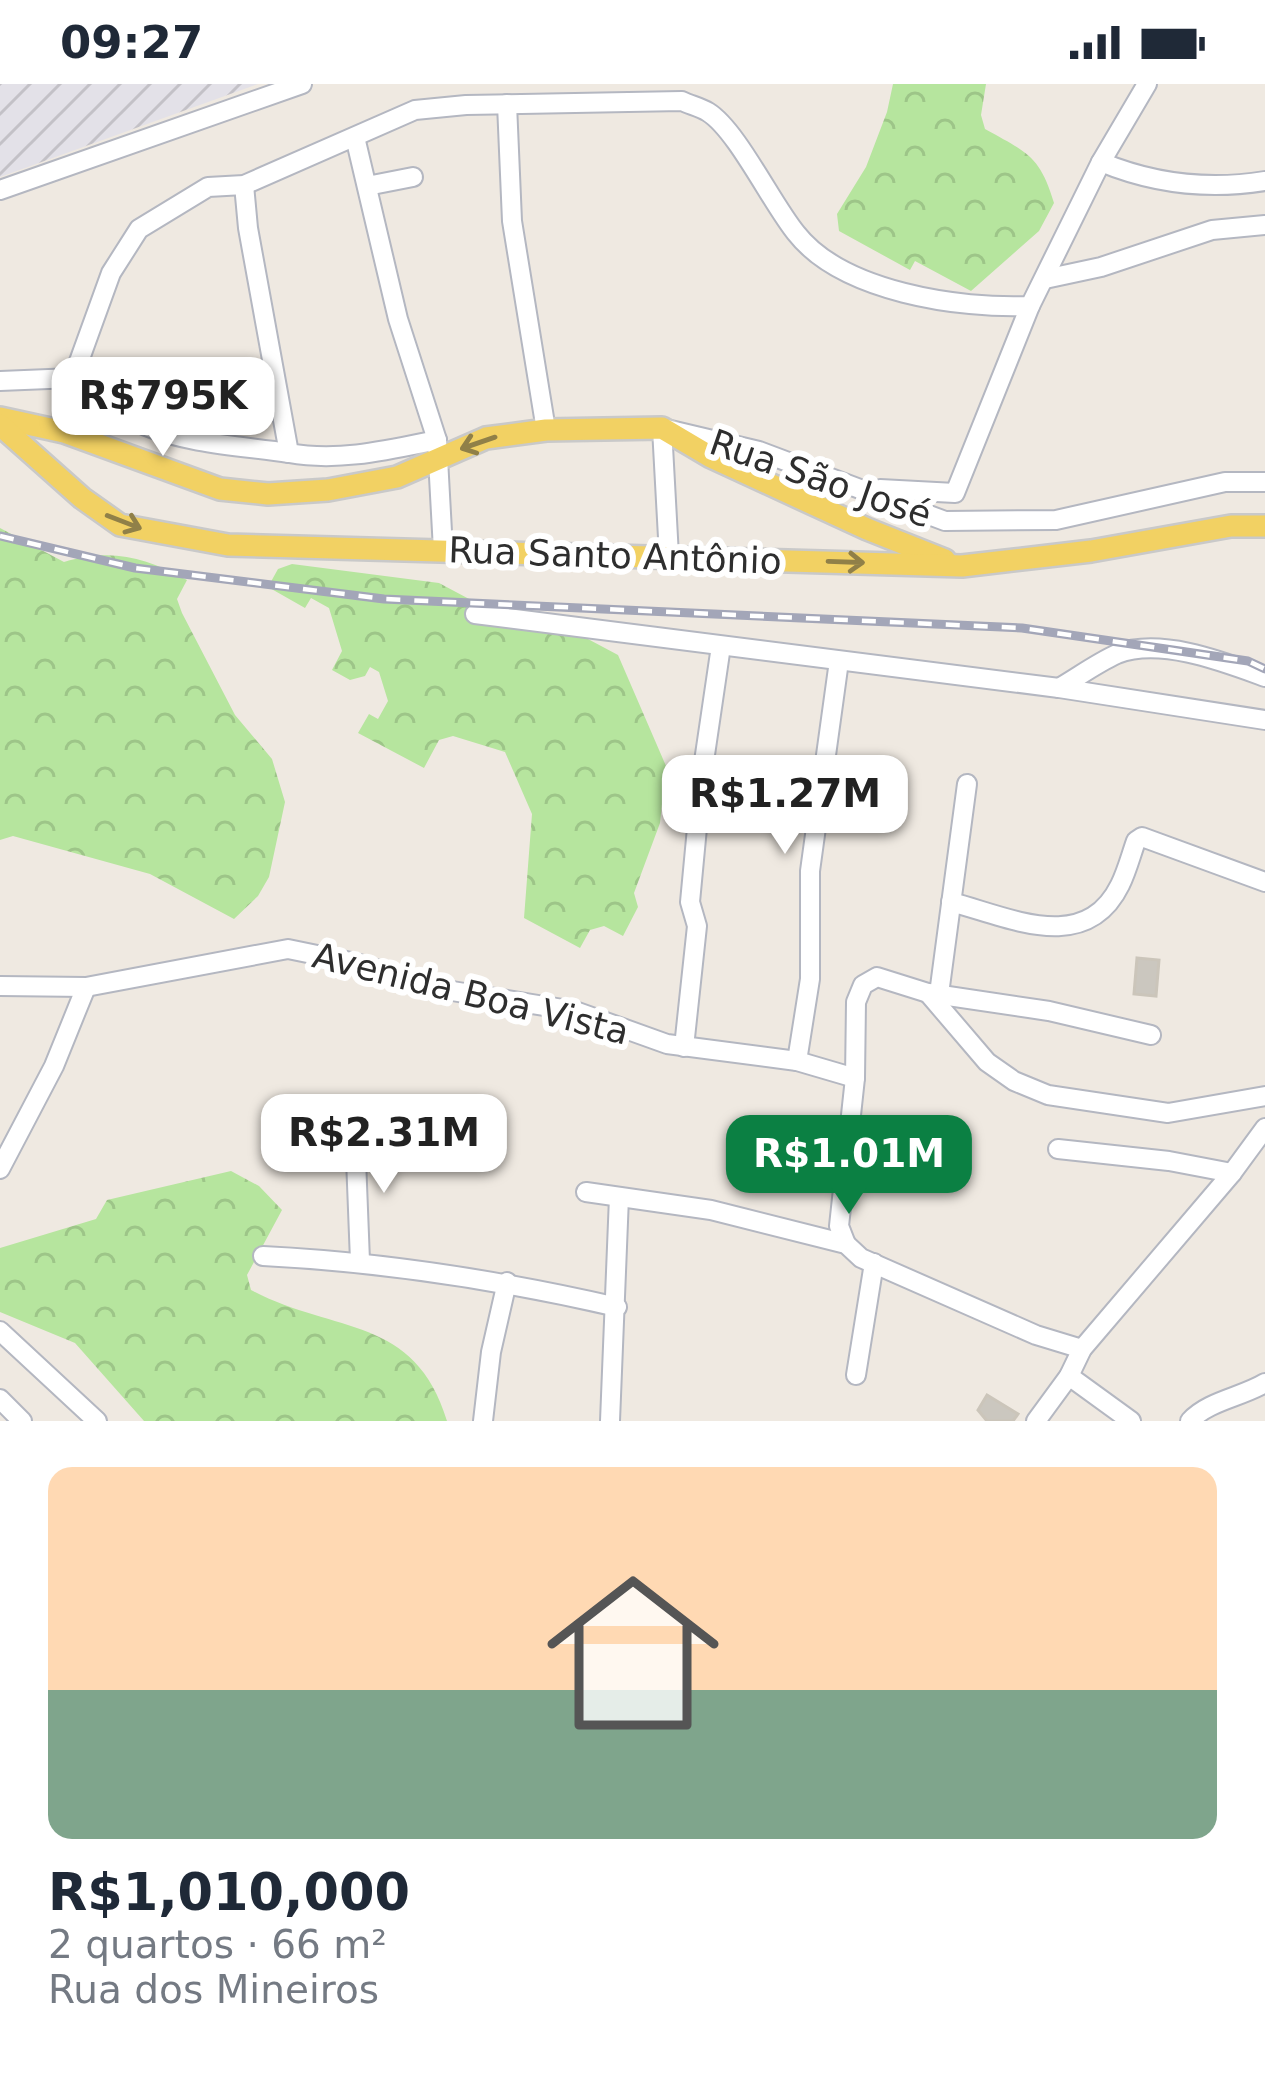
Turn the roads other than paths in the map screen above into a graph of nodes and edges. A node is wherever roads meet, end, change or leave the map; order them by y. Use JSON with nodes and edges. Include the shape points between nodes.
{"nodes":[{"id":1,"x":302,"y":84,"type":"edge"},
{"id":2,"x":1148,"y":84,"type":"edge"},
{"id":3,"x":507,"y":104,"type":"junction"},
{"id":4,"x":355,"y":137,"type":"junction"},
{"id":5,"x":1101,"y":163,"type":"junction"},
{"id":6,"x":412,"y":177,"type":"dead end"},
{"id":7,"x":1265,"y":181,"type":"edge"},
{"id":8,"x":244,"y":184,"type":"junction"},
{"id":9,"x":367,"y":187,"type":"junction"},
{"id":10,"x":0,"y":190,"type":"edge"},
{"id":11,"x":1265,"y":225,"type":"edge"},
{"id":12,"x":1045,"y":279,"type":"junction"},
{"id":13,"x":1030,"y":306,"type":"junction"},
{"id":14,"x":73,"y":378,"type":"junction"},
{"id":15,"x":0,"y":381,"type":"edge"},
{"id":16,"x":0,"y":422,"type":"edge"},
{"id":17,"x":662,"y":428,"type":"junction"},
{"id":18,"x":546,"y":430,"type":"junction"},
{"id":19,"x":437,"y":450,"type":"junction"},
{"id":20,"x":289,"y":454,"type":"junction"},
{"id":21,"x":1265,"y":482,"type":"edge"},
{"id":22,"x":858,"y":488,"type":"junction"},
{"id":23,"x":1265,"y":526,"type":"edge"},
{"id":24,"x":442,"y":550,"type":"junction"},
{"id":25,"x":669,"y":556,"type":"junction"},
{"id":26,"x":962,"y":566,"type":"junction"},
{"id":27,"x":476,"y":614,"type":"dead end"},
{"id":28,"x":721,"y":646,"type":"junction"},
{"id":29,"x":838,"y":661,"type":"junction"},
{"id":30,"x":1265,"y":677,"type":"edge"},
{"id":31,"x":1059,"y":688,"type":"junction"},
{"id":32,"x":1265,"y":720,"type":"edge"},
{"id":33,"x":967,"y":784,"type":"dead end"},
{"id":34,"x":1265,"y":882,"type":"edge"},
{"id":35,"x":951,"y":902,"type":"junction"},
{"id":36,"x":0,"y":986,"type":"edge"},
{"id":37,"x":86,"y":987,"type":"junction"},
{"id":38,"x":934,"y":994,"type":"junction"},
{"id":39,"x":1151,"y":1035,"type":"dead end"},
{"id":40,"x":684,"y":1047,"type":"junction"},
{"id":41,"x":797,"y":1061,"type":"junction"},
{"id":42,"x":855,"y":1078,"type":"junction"},
{"id":43,"x":1265,"y":1096,"type":"edge"},
{"id":44,"x":1265,"y":1128,"type":"edge"},
{"id":45,"x":355,"y":1133,"type":"dead end"},
{"id":46,"x":1058,"y":1149,"type":"dead end"},
{"id":47,"x":1256,"y":1156,"type":"edge"},
{"id":48,"x":0,"y":1169,"type":"edge"},
{"id":49,"x":1232,"y":1174,"type":"junction"},
{"id":50,"x":586,"y":1192,"type":"dead end"},
{"id":51,"x":620,"y":1197,"type":"junction"},
{"id":52,"x":846,"y":1244,"type":"junction"},
{"id":53,"x":263,"y":1256,"type":"dead end"},
{"id":54,"x":360,"y":1261,"type":"junction"},
{"id":55,"x":874,"y":1263,"type":"junction"},
{"id":56,"x":507,"y":1282,"type":"junction"},
{"id":57,"x":617,"y":1307,"type":"junction"},
{"id":58,"x":0,"y":1331,"type":"edge"},
{"id":59,"x":1082,"y":1349,"type":"junction"},
{"id":60,"x":856,"y":1376,"type":"dead end"},
{"id":61,"x":1069,"y":1376,"type":"junction"},
{"id":62,"x":1265,"y":1383,"type":"edge"},
{"id":63,"x":0,"y":1399,"type":"edge"},
{"id":64,"x":22,"y":1421,"type":"edge"},
{"id":65,"x":97,"y":1421,"type":"edge"},
{"id":66,"x":483,"y":1421,"type":"edge"},
{"id":67,"x":610,"y":1421,"type":"edge"},
{"id":68,"x":1036,"y":1421,"type":"edge"},
{"id":69,"x":1131,"y":1421,"type":"edge"},
{"id":70,"x":1190,"y":1421,"type":"edge"}],
"edges":[{"from":1,"to":10,"type":"street"},
{"from":2,"to":5,"type":"street"},
{"from":3,"to":4,"type":"street","via":[[415,110]]},
{"from":3,"to":13,"type":"street","via":[[682,101],[710,113],[798,237],[833,266],[896,290],[984,308]]},
{"from":3,"to":18,"type":"street","via":[[512,221]]},
{"from":4,"to":8,"type":"street"},
{"from":4,"to":9,"type":"street"},
{"from":5,"to":7,"type":"street","via":[[1178,184]]},
{"from":5,"to":12,"type":"street"},
{"from":6,"to":9,"type":"street"},
{"from":8,"to":14,"type":"street","via":[[208,188],[140,229],[111,273]]},
{"from":8,"to":20,"type":"street"},
{"from":9,"to":19,"type":"street"},
{"from":11,"to":12,"type":"street","via":[[1211,230]]},
{"from":12,"to":13,"type":"street"},
{"from":13,"to":22,"type":"street","via":[[955,494]]},
{"from":14,"to":15,"type":"street"},
{"from":14,"to":20,"type":"street","name":"Rua São José","via":[[146,426]]},
{"from":16,"to":19,"type":"main road","name":"Rua São José","via":[[64,432],[220,488],[268,494],[397,477]]},
{"from":16,"to":24,"type":"main road","name":"Rua Santo Antônio","one_way":true,"via":[[120,525],[229,545]]},
{"from":17,"to":18,"type":"main road","name":"Rua São José"},
{"from":17,"to":22,"type":"street","name":"Rua São José","via":[[759,451]]},
{"from":17,"to":25,"type":"street"},
{"from":17,"to":26,"type":"main road","name":"Rua São José","via":[[867,529]]},
{"from":18,"to":19,"type":"main road","name":"Rua São José","one_way":true},
{"from":19,"to":20,"type":"street","name":"Rua São José"},
{"from":19,"to":24,"type":"street"},
{"from":21,"to":22,"type":"street","name":"Rua São José","via":[[1225,482],[1056,520],[945,521]]},
{"from":23,"to":26,"type":"main road","name":"Rua Santo Antônio"},
{"from":24,"to":25,"type":"main road","name":"Rua Santo Antônio"},
{"from":25,"to":26,"type":"main road","name":"Rua Santo Antônio","one_way":true},
{"from":27,"to":28,"type":"street"},
{"from":28,"to":29,"type":"street"},
{"from":28,"to":40,"type":"street","via":[[690,902],[697,926]]},
{"from":29,"to":31,"type":"street"},
{"from":29,"to":41,"type":"street","via":[[810,871],[810,979]]},
{"from":30,"to":31,"type":"street","via":[[1154,650],[1121,652]]},
{"from":31,"to":32,"type":"street"},
{"from":33,"to":35,"type":"street"},
{"from":34,"to":35,"type":"street","via":[[1142,837],[1119,887],[1091,920],[1058,930]]},
{"from":35,"to":38,"type":"street"},
{"from":36,"to":37,"type":"street","name":"Avenida Boa Vista"},
{"from":37,"to":40,"type":"street","name":"Avenida Boa Vista","via":[[288,949],[446,990],[575,1011]]},
{"from":37,"to":48,"type":"street"},
{"from":38,"to":39,"type":"street"},
{"from":38,"to":42,"type":"street","via":[[878,977],[863,985]]},
{"from":38,"to":43,"type":"street","via":[[987,1062],[1048,1095],[1168,1113]]},
{"from":40,"to":41,"type":"street","name":"Avenida Boa Vista"},
{"from":41,"to":42,"type":"street","name":"Avenida Boa Vista"},
{"from":42,"to":52,"type":"street","via":[[838,1226]]},
{"from":44,"to":47,"type":"street"},
{"from":45,"to":54,"type":"street"},
{"from":46,"to":49,"type":"street"},
{"from":47,"to":49,"type":"street"},
{"from":49,"to":59,"type":"street"},
{"from":50,"to":51,"type":"street"},
{"from":51,"to":52,"type":"street"},
{"from":51,"to":57,"type":"street"},
{"from":52,"to":55,"type":"street"},
{"from":53,"to":54,"type":"street"},
{"from":54,"to":56,"type":"street"},
{"from":55,"to":59,"type":"street"},
{"from":55,"to":60,"type":"street"},
{"from":56,"to":57,"type":"street"},
{"from":56,"to":66,"type":"street"},
{"from":57,"to":67,"type":"street"},
{"from":58,"to":65,"type":"street"},
{"from":59,"to":61,"type":"street"},
{"from":61,"to":68,"type":"street"},
{"from":61,"to":69,"type":"street"},
{"from":62,"to":70,"type":"street"},
{"from":63,"to":64,"type":"street"}]}
